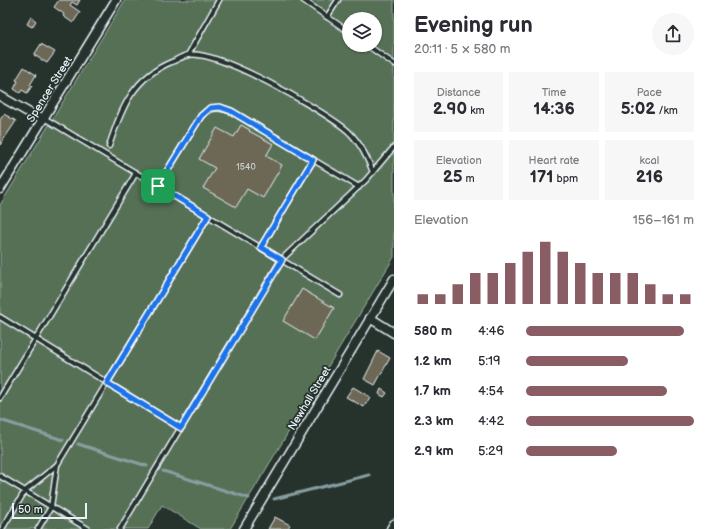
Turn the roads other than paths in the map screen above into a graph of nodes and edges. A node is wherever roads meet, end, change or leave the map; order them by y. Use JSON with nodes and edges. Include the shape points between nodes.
{"nodes":[{"id":1,"x":116,"y":0,"type":"edge"},
{"id":2,"x":219,"y":0,"type":"edge"},
{"id":3,"x":303,"y":0,"type":"edge"},
{"id":4,"x":338,"y":0,"type":"edge"},
{"id":5,"x":327,"y":17,"type":"junction"},
{"id":6,"x":342,"y":27,"type":"edge"},
{"id":7,"x":377,"y":52,"type":"edge"},
{"id":8,"x":188,"y":55,"type":"junction"},
{"id":9,"x":394,"y":64,"type":"edge"},
{"id":10,"x":0,"y":96,"type":"edge"},
{"id":11,"x":44,"y":118,"type":"junction"},
{"id":12,"x":109,"y":146,"type":"dead end"},
{"id":13,"x":394,"y":147,"type":"edge"},
{"id":14,"x":313,"y":160,"type":"junction"},
{"id":15,"x":373,"y":172,"type":"junction"},
{"id":16,"x":136,"y":173,"type":"junction"},
{"id":17,"x":158,"y":186,"type":"junction"},
{"id":18,"x":359,"y":187,"type":"junction"},
{"id":19,"x":0,"y":189,"type":"edge"},
{"id":20,"x":208,"y":216,"type":"junction"},
{"id":21,"x":261,"y":247,"type":"junction"},
{"id":22,"x":282,"y":260,"type":"junction"},
{"id":23,"x":394,"y":279,"type":"edge"},
{"id":24,"x":340,"y":295,"type":"dead end"},
{"id":25,"x":0,"y":317,"type":"edge"},
{"id":26,"x":370,"y":318,"type":"junction"},
{"id":27,"x":394,"y":333,"type":"edge"},
{"id":28,"x":36,"y":339,"type":"junction"},
{"id":29,"x":107,"y":383,"type":"junction"},
{"id":30,"x":0,"y":398,"type":"edge"},
{"id":31,"x":181,"y":428,"type":"junction"},
{"id":32,"x":57,"y":465,"type":"junction"},
{"id":33,"x":0,"y":476,"type":"edge"},
{"id":34,"x":25,"y":491,"type":"junction"},
{"id":35,"x":51,"y":507,"type":"junction"},
{"id":36,"x":394,"y":524,"type":"edge"},
{"id":37,"x":2,"y":529,"type":"edge"},
{"id":38,"x":38,"y":529,"type":"edge"},
{"id":39,"x":88,"y":529,"type":"edge"},
{"id":40,"x":120,"y":529,"type":"edge"},
{"id":41,"x":244,"y":529,"type":"edge"},
{"id":42,"x":391,"y":529,"type":"edge"}],
"edges":[{"from":1,"to":11,"type":"street","name":"Spencer Street"},
{"from":2,"to":8,"type":"lane"},
{"from":3,"to":5,"type":"lane"},
{"from":4,"to":5,"type":"lane"},
{"from":5,"to":6,"type":"lane"},
{"from":7,"to":9,"type":"lane"},
{"from":8,"to":12,"type":"lane","via":[[149,74],[136,88],[124,105]]},
{"from":8,"to":15,"type":"lane","via":[[216,59],[235,66],[284,91],[343,127],[366,155]]},
{"from":10,"to":11,"type":"street","via":[[33,115]]},
{"from":11,"to":16,"type":"lane"},
{"from":11,"to":19,"type":"street","name":"Spencer Street"},
{"from":13,"to":15,"type":"lane"},
{"from":14,"to":17,"type":"lane","via":[[231,111],[220,107],[210,108],[201,116]]},
{"from":14,"to":18,"type":"lane"},
{"from":14,"to":21,"type":"lane"},
{"from":15,"to":18,"type":"lane"},
{"from":16,"to":17,"type":"lane"},
{"from":16,"to":28,"type":"lane"},
{"from":17,"to":20,"type":"lane"},
{"from":18,"to":22,"type":"lane"},
{"from":20,"to":21,"type":"lane"},
{"from":20,"to":29,"type":"lane"},
{"from":21,"to":22,"type":"lane"},
{"from":22,"to":24,"type":"lane"},
{"from":22,"to":31,"type":"lane"},
{"from":23,"to":26,"type":"street","name":"Newhall Street"},
{"from":25,"to":28,"type":"lane"},
{"from":26,"to":27,"type":"street"},
{"from":26,"to":41,"type":"street","name":"Newhall Street"},
{"from":28,"to":29,"type":"lane"},
{"from":28,"to":30,"type":"lane"},
{"from":29,"to":31,"type":"lane"},
{"from":29,"to":32,"type":"lane"},
{"from":31,"to":40,"type":"lane"},
{"from":32,"to":34,"type":"lane"},
{"from":32,"to":35,"type":"lane"},
{"from":33,"to":34,"type":"lane"},
{"from":34,"to":35,"type":"lane"},
{"from":34,"to":37,"type":"lane"},
{"from":35,"to":38,"type":"lane"},
{"from":35,"to":39,"type":"lane"},
{"from":36,"to":42,"type":"street"}]}
